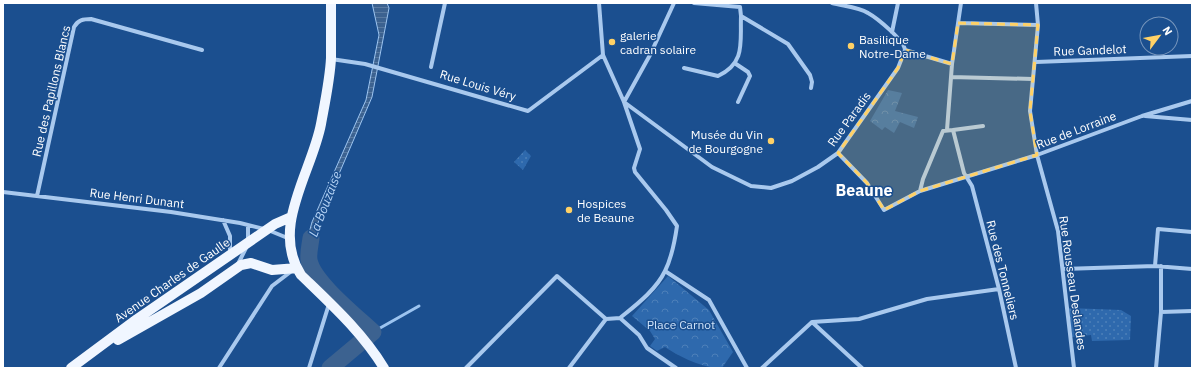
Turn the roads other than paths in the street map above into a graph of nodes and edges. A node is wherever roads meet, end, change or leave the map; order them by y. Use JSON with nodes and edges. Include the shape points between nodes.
{"nodes":[{"id":1,"x":331,"y":3,"type":"edge"},
{"id":2,"x":445,"y":3,"type":"edge"},
{"id":3,"x":599,"y":3,"type":"edge"},
{"id":4,"x":674,"y":3,"type":"edge"},
{"id":5,"x":694,"y":3,"type":"edge"},
{"id":6,"x":832,"y":3,"type":"edge"},
{"id":7,"x":898,"y":3,"type":"edge"},
{"id":8,"x":961,"y":3,"type":"edge"},
{"id":9,"x":1036,"y":3,"type":"edge"},
{"id":10,"x":742,"y":5,"type":"edge"},
{"id":11,"x":741,"y":16,"type":"junction"},
{"id":12,"x":958,"y":23,"type":"junction"},
{"id":13,"x":1038,"y":25,"type":"junction"},
{"id":14,"x":892,"y":32,"type":"junction"},
{"id":15,"x":202,"y":50,"type":"dead end"},
{"id":16,"x":905,"y":50,"type":"junction"},
{"id":17,"x":603,"y":55,"type":"junction"},
{"id":18,"x":1192,"y":56,"type":"edge"},
{"id":19,"x":331,"y":59,"type":"junction"},
{"id":20,"x":1036,"y":62,"type":"junction"},
{"id":21,"x":736,"y":64,"type":"junction"},
{"id":22,"x":952,"y":64,"type":"junction"},
{"id":23,"x":431,"y":67,"type":"dead end"},
{"id":24,"x":684,"y":68,"type":"dead end"},
{"id":25,"x":951,"y":77,"type":"junction"},
{"id":26,"x":1033,"y":79,"type":"junction"},
{"id":27,"x":811,"y":88,"type":"dead end"},
{"id":28,"x":1192,"y":101,"type":"edge"},
{"id":29,"x":624,"y":102,"type":"junction"},
{"id":30,"x":738,"y":102,"type":"dead end"},
{"id":31,"x":1142,"y":116,"type":"junction"},
{"id":32,"x":1192,"y":120,"type":"edge"},
{"id":33,"x":983,"y":126,"type":"dead end"},
{"id":34,"x":947,"y":130,"type":"junction"},
{"id":35,"x":952,"y":130,"type":"junction"},
{"id":36,"x":838,"y":154,"type":"junction"},
{"id":37,"x":1037,"y":155,"type":"junction"},
{"id":38,"x":967,"y":178,"type":"junction"},
{"id":39,"x":920,"y":191,"type":"junction"},
{"id":40,"x":3,"y":192,"type":"edge"},
{"id":41,"x":37,"y":196,"type":"junction"},
{"id":42,"x":291,"y":217,"type":"junction"},
{"id":43,"x":223,"y":220,"type":"junction"},
{"id":44,"x":248,"y":225,"type":"junction"},
{"id":45,"x":268,"y":230,"type":"junction"},
{"id":46,"x":1192,"y":232,"type":"edge"},
{"id":47,"x":290,"y":239,"type":"junction"},
{"id":48,"x":248,"y":244,"type":"junction"},
{"id":49,"x":230,"y":256,"type":"junction"},
{"id":50,"x":1155,"y":266,"type":"junction"},
{"id":51,"x":1161,"y":266,"type":"junction"},
{"id":52,"x":236,"y":268,"type":"junction"},
{"id":53,"x":297,"y":268,"type":"junction"},
{"id":54,"x":1063,"y":269,"type":"junction"},
{"id":55,"x":1192,"y":269,"type":"edge"},
{"id":56,"x":665,"y":271,"type":"junction"},
{"id":57,"x":999,"y":289,"type":"junction"},
{"id":58,"x":329,"y":302,"type":"junction"},
{"id":59,"x":1192,"y":311,"type":"edge"},
{"id":60,"x":1161,"y":312,"type":"junction"},
{"id":61,"x":620,"y":318,"type":"junction"},
{"id":62,"x":606,"y":319,"type":"junction"},
{"id":63,"x":812,"y":322,"type":"junction"},
{"id":64,"x":71,"y":368,"type":"edge"},
{"id":65,"x":81,"y":368,"type":"edge"},
{"id":66,"x":220,"y":368,"type":"edge"},
{"id":67,"x":308,"y":368,"type":"edge"},
{"id":68,"x":384,"y":368,"type":"edge"},
{"id":69,"x":466,"y":368,"type":"edge"},
{"id":70,"x":569,"y":368,"type":"edge"},
{"id":71,"x":676,"y":368,"type":"edge"},
{"id":72,"x":746,"y":368,"type":"edge"},
{"id":73,"x":762,"y":368,"type":"edge"},
{"id":74,"x":862,"y":368,"type":"edge"},
{"id":75,"x":1016,"y":368,"type":"edge"},
{"id":76,"x":1074,"y":368,"type":"edge"},
{"id":77,"x":1156,"y":368,"type":"edge"}],
"edges":[{"from":1,"to":19,"type":"main road"},
{"from":2,"to":23,"type":"street"},
{"from":3,"to":17,"type":"street"},
{"from":4,"to":29,"type":"street","via":[[650,55]]},
{"from":5,"to":10,"type":"street"},
{"from":6,"to":14,"type":"street","via":[[868,12]]},
{"from":7,"to":14,"type":"street"},
{"from":8,"to":12,"type":"street"},
{"from":9,"to":13,"type":"street","name":"Rue Rousseau Deslandes"},
{"from":10,"to":11,"type":"street"},
{"from":11,"to":21,"type":"street","via":[[739,57]]},
{"from":11,"to":27,"type":"street","via":[[788,44],[810,75]]},
{"from":12,"to":13,"type":"street"},
{"from":12,"to":22,"type":"street"},
{"from":13,"to":20,"type":"street","name":"Rue Rousseau Deslandes"},
{"from":14,"to":16,"type":"street","via":[[905,46]]},
{"from":15,"to":41,"type":"street","name":"Rue des Papillons Blancs","via":[[91,19],[76,23]]},
{"from":16,"to":22,"type":"street"},
{"from":16,"to":36,"type":"street","name":"Rue Paradis","via":[[898,68]]},
{"from":17,"to":19,"type":"street","name":"Rue Louis Véry","via":[[528,111],[365,64]]},
{"from":17,"to":29,"type":"street"},
{"from":18,"to":20,"type":"street","name":"Rue Gandelot"},
{"from":19,"to":42,"type":"main road","via":[[320,126]]},
{"from":20,"to":26,"type":"street","name":"Rue Rousseau Deslandes"},
{"from":21,"to":24,"type":"street","via":[[718,76]]},
{"from":21,"to":30,"type":"street","via":[[750,76]]},
{"from":22,"to":25,"type":"street"},
{"from":25,"to":26,"type":"street"},
{"from":25,"to":34,"type":"street"},
{"from":26,"to":37,"type":"street","name":"Rue Rousseau Deslandes","via":[[1030,111]]},
{"from":28,"to":31,"type":"street","name":"Rue de Lorraine"},
{"from":29,"to":36,"type":"street","name":"Rue Paradis","via":[[712,167],[751,186],[771,188],[792,181]]},
{"from":29,"to":56,"type":"street","via":[[640,149],[635,172],[677,226]]},
{"from":31,"to":32,"type":"street"},
{"from":31,"to":37,"type":"street","name":"Rue de Lorraine"},
{"from":33,"to":35,"type":"street"},
{"from":34,"to":35,"type":"street"},
{"from":34,"to":39,"type":"street","via":[[943,131]]},
{"from":35,"to":38,"type":"street","name":"Rue des Tonneliers"},
{"from":36,"to":39,"type":"street","name":"Rue de Lorraine","via":[[867,183],[884,210]]},
{"from":37,"to":38,"type":"street","name":"Rue de Lorraine"},
{"from":37,"to":54,"type":"street","name":"Rue Rousseau Deslandes","via":[[1058,231]]},
{"from":38,"to":39,"type":"street","name":"Rue de Lorraine"},
{"from":38,"to":57,"type":"street","name":"Rue des Tonneliers","via":[[972,186]]},
{"from":40,"to":41,"type":"street","name":"Rue Henri Dunant"},
{"from":41,"to":43,"type":"street","name":"Rue Henri Dunant"},
{"from":42,"to":45,"type":"main road","name":"Avenue Charles de Gaulle"},
{"from":42,"to":47,"type":"main road"},
{"from":43,"to":44,"type":"street","name":"Rue Henri Dunant"},
{"from":43,"to":49,"type":"street","via":[[230,236]]},
{"from":44,"to":45,"type":"street","name":"Rue Henri Dunant"},
{"from":44,"to":48,"type":"street"},
{"from":45,"to":47,"type":"street","name":"Rue Henri Dunant"},
{"from":45,"to":48,"type":"main road","name":"Avenue Charles de Gaulle"},
{"from":46,"to":50,"type":"street","via":[[1158,229]]},
{"from":47,"to":53,"type":"main road"},
{"from":48,"to":49,"type":"main road","name":"Avenue Charles de Gaulle"},
{"from":48,"to":52,"type":"street"},
{"from":49,"to":64,"type":"main road","name":"Avenue Charles de Gaulle","via":[[137,319]]},
{"from":50,"to":51,"type":"street"},
{"from":50,"to":54,"type":"street"},
{"from":51,"to":55,"type":"street"},
{"from":51,"to":60,"type":"street"},
{"from":52,"to":53,"type":"main road","via":[[251,262],[272,270]]},
{"from":52,"to":65,"type":"main road","name":"Avenue Charles de Gaulle","via":[[201,293],[124,336]]},
{"from":53,"to":58,"type":"main road"},
{"from":53,"to":66,"type":"street","via":[[272,286]]},
{"from":54,"to":76,"type":"street","name":"Rue Rousseau Deslandes"},
{"from":56,"to":61,"type":"street","via":[[638,304]]},
{"from":56,"to":72,"type":"street","via":[[709,300]]},
{"from":57,"to":63,"type":"street","via":[[927,299],[860,319]]},
{"from":57,"to":75,"type":"street","name":"Rue des Tonneliers"},
{"from":58,"to":67,"type":"street"},
{"from":58,"to":68,"type":"main road","via":[[358,332]]},
{"from":59,"to":60,"type":"street"},
{"from":60,"to":77,"type":"street"},
{"from":61,"to":62,"type":"street"},
{"from":61,"to":71,"type":"street","via":[[639,335],[647,348]]},
{"from":62,"to":69,"type":"street","via":[[557,276]]},
{"from":62,"to":70,"type":"street"},
{"from":63,"to":73,"type":"street"},
{"from":63,"to":74,"type":"street"}]}
